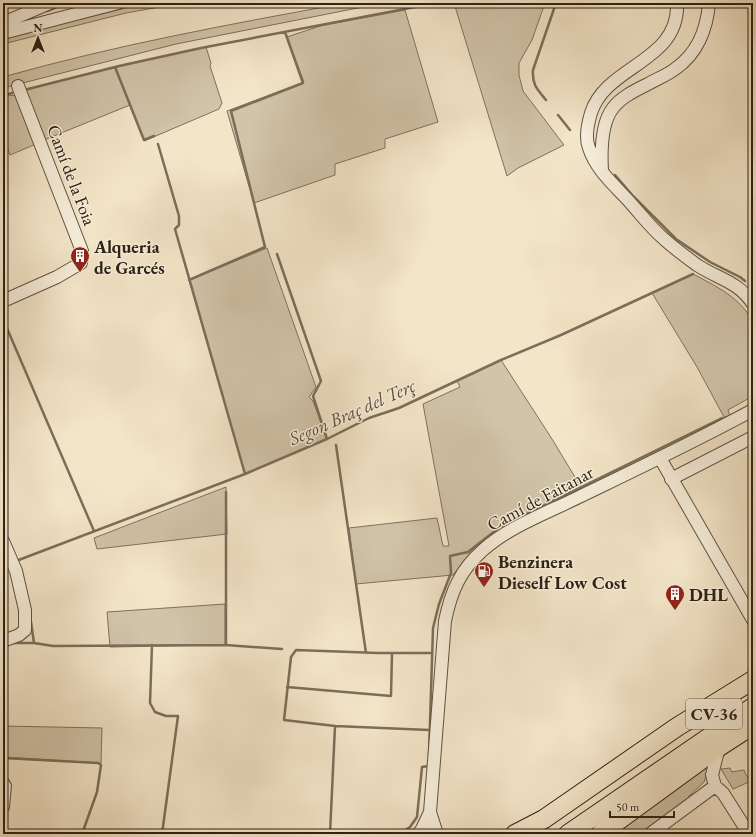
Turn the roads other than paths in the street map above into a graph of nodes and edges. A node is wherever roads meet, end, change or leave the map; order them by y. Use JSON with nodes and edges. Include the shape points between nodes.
{"nodes":[{"id":1,"x":50,"y":3,"type":"edge"},
{"id":2,"x":118,"y":3,"type":"edge"},
{"id":3,"x":676,"y":3,"type":"edge"},
{"id":4,"x":709,"y":3,"type":"edge"},
{"id":5,"x":3,"y":22,"type":"edge"},
{"id":6,"x":3,"y":33,"type":"edge"},
{"id":7,"x":18,"y":86,"type":"dead end"},
{"id":8,"x":602,"y":172,"type":"junction"},
{"id":9,"x":3,"y":301,"type":"edge"},
{"id":10,"x":753,"y":304,"type":"edge"},
{"id":11,"x":753,"y":410,"type":"edge"},
{"id":12,"x":753,"y":437,"type":"edge"},
{"id":13,"x":660,"y":458,"type":"junction"},
{"id":14,"x":671,"y":479,"type":"junction"},
{"id":15,"x":3,"y":541,"type":"edge"},
{"id":16,"x":753,"y":620,"type":"edge"},
{"id":17,"x":3,"y":641,"type":"edge"},
{"id":18,"x":753,"y":680,"type":"edge"},
{"id":19,"x":753,"y":686,"type":"edge"},
{"id":20,"x":753,"y":707,"type":"edge"},
{"id":21,"x":753,"y":725,"type":"edge"},
{"id":22,"x":719,"y":747,"type":"junction"},
{"id":23,"x":3,"y":783,"type":"edge"},
{"id":24,"x":715,"y":786,"type":"junction"},
{"id":25,"x":3,"y":807,"type":"edge"},
{"id":26,"x":430,"y":812,"type":"junction"},
{"id":27,"x":418,"y":834,"type":"edge"},
{"id":28,"x":437,"y":834,"type":"edge"},
{"id":29,"x":515,"y":834,"type":"edge"},
{"id":30,"x":538,"y":834,"type":"edge"},
{"id":31,"x":568,"y":834,"type":"edge"},
{"id":32,"x":600,"y":834,"type":"edge"},
{"id":33,"x":650,"y":834,"type":"edge"},
{"id":34,"x":749,"y":834,"type":"edge"}],
"edges":[{"from":1,"to":5,"type":"street"},
{"from":2,"to":6,"type":"street"},
{"from":3,"to":8,"type":"street","via":[[674,23],[667,39],[653,54],[610,85],[594,104],[587,134],[588,146]]},
{"from":4,"to":8,"type":"street","via":[[704,31],[690,55],[676,69],[621,99],[612,108],[605,125]]},
{"from":7,"to":9,"type":"street","name":"Camí de la Foia","via":[[82,251],[82,263],[57,278]]},
{"from":8,"to":10,"type":"street","via":[[664,238],[698,266],[738,287]]},
{"from":11,"to":13,"type":"street","name":"Camí de Faitanar"},
{"from":12,"to":14,"type":"street"},
{"from":13,"to":14,"type":"street"},
{"from":13,"to":26,"type":"street","name":"Camí de Faitanar","via":[[513,529],[483,550],[463,572],[451,594],[445,621]]},
{"from":14,"to":16,"type":"street"},
{"from":15,"to":17,"type":"street","via":[[16,571],[24,610],[24,630],[19,635]]},
{"from":18,"to":29,"type":"highway","via":[[677,727],[544,819]]},
{"from":19,"to":30,"type":"highway","number":"CV-36"},
{"from":20,"to":31,"type":"highway","number":"CV-36"},
{"from":21,"to":22,"type":"highway"},
{"from":22,"to":24,"type":"street","via":[[712,775]]},
{"from":22,"to":32,"type":"highway"},
{"from":23,"to":25,"type":"street"},
{"from":24,"to":33,"type":"street"},
{"from":24,"to":34,"type":"street","via":[[723,793]]},
{"from":26,"to":27,"type":"street","name":"Camí de Faitanar"},
{"from":26,"to":28,"type":"street","name":"Camí de Faitanar"}]}
